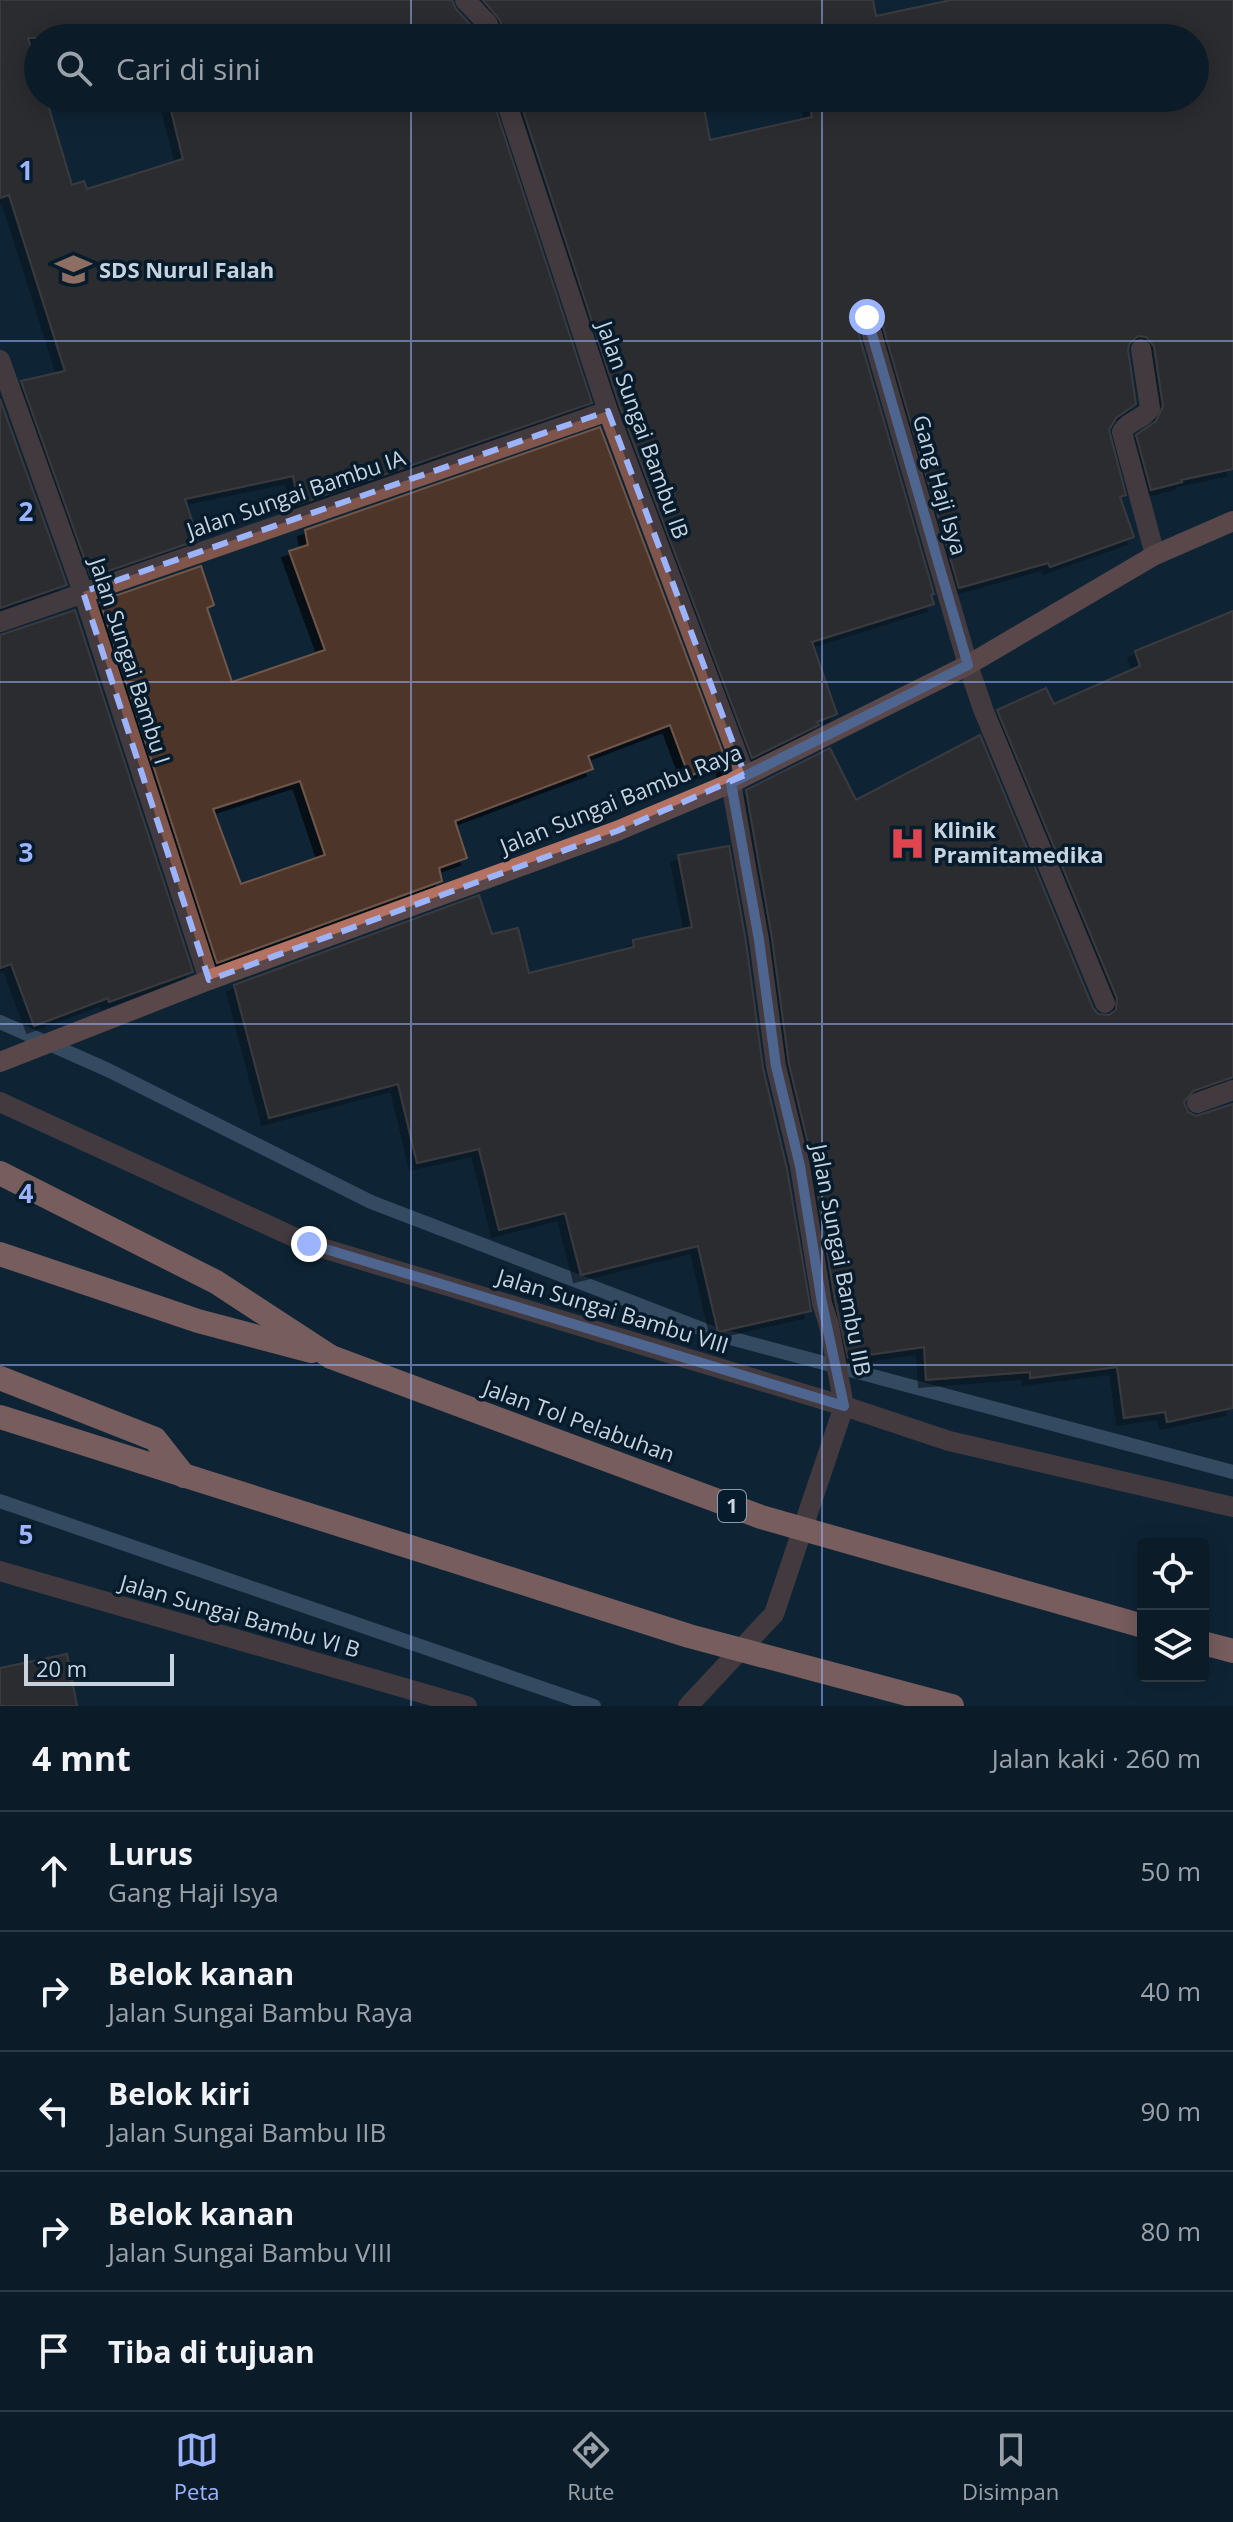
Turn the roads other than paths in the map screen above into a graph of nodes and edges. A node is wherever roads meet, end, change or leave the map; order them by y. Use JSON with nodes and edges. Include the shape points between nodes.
{"nodes":[{"id":1,"x":465,"y":0,"type":"edge"},
{"id":2,"x":488,"y":24,"type":"edge"},
{"id":3,"x":510,"y":112,"type":"edge"},
{"id":4,"x":867,"y":317,"type":"dead end"},
{"id":5,"x":1141,"y":349,"type":"dead end"},
{"id":6,"x":0,"y":360,"type":"edge"},
{"id":7,"x":608,"y":411,"type":"junction"},
{"id":8,"x":1233,"y":521,"type":"edge"},
{"id":9,"x":1155,"y":555,"type":"junction"},
{"id":10,"x":83,"y":592,"type":"junction"},
{"id":11,"x":0,"y":622,"type":"edge"},
{"id":12,"x":968,"y":665,"type":"junction"},
{"id":13,"x":738,"y":779,"type":"junction"},
{"id":14,"x":209,"y":980,"type":"junction"},
{"id":15,"x":1105,"y":1003,"type":"dead end"},
{"id":16,"x":9,"y":1058,"type":"edge"},
{"id":17,"x":1233,"y":1090,"type":"edge"},
{"id":18,"x":0,"y":1102,"type":"edge"},
{"id":19,"x":1197,"y":1103,"type":"dead end"},
{"id":20,"x":0,"y":1173,"type":"edge"},
{"id":21,"x":0,"y":1254,"type":"edge"},
{"id":22,"x":331,"y":1357,"type":"junction"},
{"id":23,"x":0,"y":1378,"type":"edge"},
{"id":24,"x":843,"y":1399,"type":"junction"},
{"id":25,"x":0,"y":1417,"type":"edge"},
{"id":26,"x":184,"y":1476,"type":"junction"},
{"id":27,"x":1233,"y":1507,"type":"edge"},
{"id":28,"x":0,"y":1571,"type":"edge"},
{"id":29,"x":1137,"y":1624,"type":"edge"},
{"id":30,"x":1209,"y":1645,"type":"edge"},
{"id":31,"x":1233,"y":1651,"type":"edge"},
{"id":32,"x":690,"y":1704,"type":"edge"},
{"id":33,"x":467,"y":1706,"type":"edge"},
{"id":34,"x":952,"y":1706,"type":"edge"}],
"edges":[{"from":1,"to":2,"type":"street"},
{"from":3,"to":7,"type":"street","name":"Jalan Sungai Bambu IB"},
{"from":4,"to":12,"type":"street","name":"Gang Haji Isya"},
{"from":5,"to":9,"type":"street","via":[[1150,408],[1122,432]]},
{"from":6,"to":10,"type":"street","name":"Jalan Sungai Bambu I"},
{"from":7,"to":10,"type":"street","name":"Jalan Sungai Bambu IA"},
{"from":7,"to":13,"type":"street","name":"Jalan Sungai Bambu IB"},
{"from":8,"to":9,"type":"street","name":"Jalan Sungai Bambu Raya"},
{"from":9,"to":12,"type":"street","name":"Jalan Sungai Bambu Raya"},
{"from":10,"to":11,"type":"street","name":"Jalan Sungai Bambu IA"},
{"from":10,"to":14,"type":"street","name":"Jalan Sungai Bambu I"},
{"from":12,"to":13,"type":"street","name":"Jalan Sungai Bambu Raya"},
{"from":12,"to":15,"type":"street","name":"Gang Haji Isya"},
{"from":13,"to":14,"type":"street","name":"Jalan Sungai Bambu Raya","via":[[617,831]]},
{"from":13,"to":24,"type":"street","name":"Jalan Sungai Bambu IIB","via":[[776,1066]]},
{"from":14,"to":16,"type":"street","name":"Jalan Sungai Bambu Raya"},
{"from":17,"to":19,"type":"street"},
{"from":18,"to":24,"type":"street","name":"Jalan Sungai Bambu VIII","via":[[309,1244]]},
{"from":20,"to":22,"type":"highway","via":[[216,1282]]},
{"from":21,"to":22,"type":"highway","name":"Jalan Tol Pelabuhan","number":"1","via":[[198,1321]]},
{"from":22,"to":29,"type":"highway","name":"Jalan Tol Pelabuhan","number":"1","bridge":true,"via":[[761,1517]]},
{"from":23,"to":26,"type":"highway","via":[[155,1439]]},
{"from":24,"to":27,"type":"street","name":"Jalan Sungai Bambu VIII","via":[[949,1441]]},
{"from":24,"to":32,"type":"street","name":"Jalan Sungai Bambu IIB","via":[[774,1614]]},
{"from":25,"to":26,"type":"highway"},
{"from":26,"to":34,"type":"highway","bridge":true,"via":[[689,1636]]},
{"from":28,"to":33,"type":"street","name":"Jalan Sungai Bambu VI B"},
{"from":30,"to":31,"type":"highway"}]}
